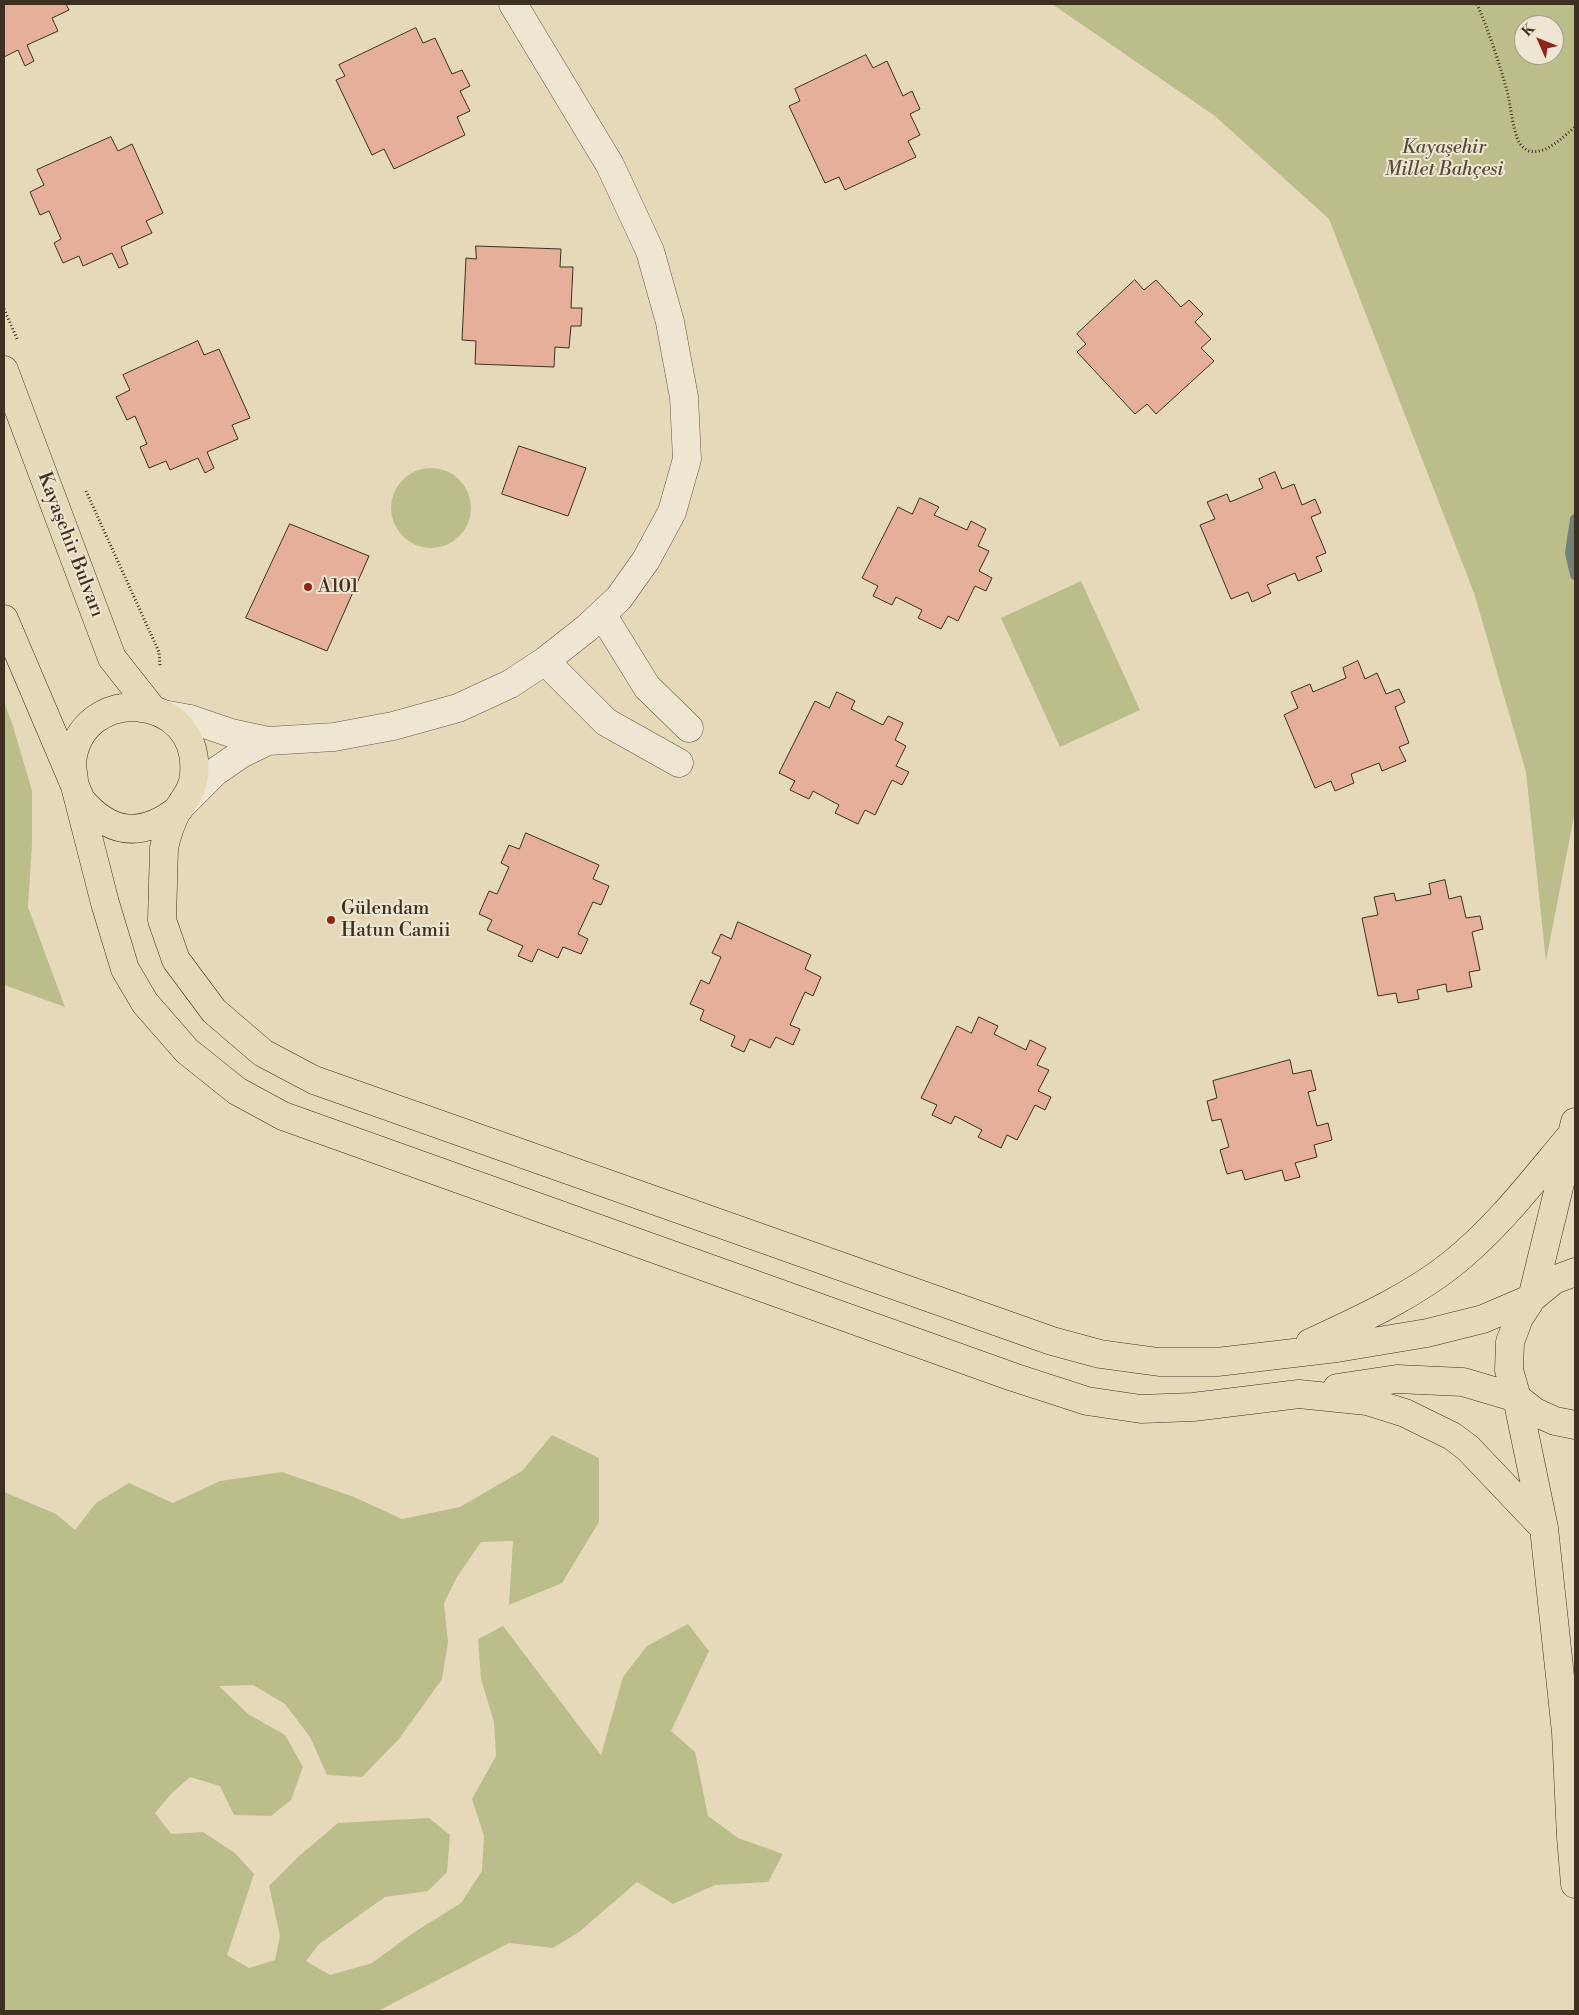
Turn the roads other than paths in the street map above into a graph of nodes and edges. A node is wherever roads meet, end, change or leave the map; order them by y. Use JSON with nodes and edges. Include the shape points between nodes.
{"nodes":[{"id":1,"x":513,"y":4,"type":"edge"},
{"id":2,"x":4,"y":370,"type":"edge"},
{"id":3,"x":602,"y":614,"type":"junction"},
{"id":4,"x":4,"y":619,"type":"edge"},
{"id":5,"x":544,"y":661,"type":"junction"},
{"id":6,"x":158,"y":712,"type":"junction"},
{"id":7,"x":689,"y":728,"type":"dead end"},
{"id":8,"x":268,"y":741,"type":"junction"},
{"id":9,"x":679,"y":763,"type":"dead end"},
{"id":10,"x":74,"y":782,"type":"junction"},
{"id":11,"x":179,"y":809,"type":"junction"},
{"id":12,"x":1574,"y":1128,"type":"edge"},
{"id":13,"x":1575,"y":1272,"type":"edge"},
{"id":14,"x":1532,"y":1298,"type":"junction"},
{"id":15,"x":1289,"y":1354,"type":"junction"},
{"id":16,"x":1299,"y":1394,"type":"junction"},
{"id":17,"x":1516,"y":1398,"type":"junction"},
{"id":18,"x":1575,"y":1425,"type":"edge"},
{"id":19,"x":1544,"y":1528,"type":"junction"},
{"id":20,"x":1575,"y":1884,"type":"edge"}],
"edges":[{"from":1,"to":3,"type":"street","via":[[610,165],[650,251],[670,322],[684,397],[687,458],[672,512],[646,560],[620,598]]},
{"from":2,"to":6,"type":"main road","name":"Kayaşehir Bulvarı","via":[[112,658]]},
{"from":3,"to":5,"type":"street"},
{"from":3,"to":7,"type":"street","via":[[647,687]]},
{"from":4,"to":10,"type":"main road"},
{"from":5,"to":8,"type":"street","via":[[510,684],[458,708],[393,726],[334,737]]},
{"from":5,"to":9,"type":"street","via":[[606,722]]},
{"from":6,"to":8,"type":"street","via":[[190,719],[231,734]]},
{"from":6,"to":10,"type":"main road","via":[[135,706],[100,716],[86,729],[77,746],[72,764]]},
{"from":6,"to":11,"type":"main road","via":[[178,725],[189,740],[194,758],[189,794]]},
{"from":8,"to":11,"type":"street","via":[[215,772]]},
{"from":10,"to":11,"type":"main road","via":[[81,800],[93,814],[109,824],[127,828],[146,827]]},
{"from":10,"to":16,"type":"main road","via":[[125,969],[145,1003],[187,1052],[237,1091],[283,1116],[1087,1401],[1141,1409],[1194,1407]]},
{"from":11,"to":15,"type":"main road","via":[[164,848],[162,920],[176,960],[214,1011],[263,1053],[314,1080],[1052,1341],[1100,1354],[1159,1362],[1218,1362]]},
{"from":12,"to":14,"type":"main road"},
{"from":12,"to":15,"type":"main road","via":[[1493,1227],[1452,1264],[1387,1306]]},
{"from":13,"to":14,"type":"main road","via":[[1554,1280]]},
{"from":14,"to":15,"type":"main road","via":[[1483,1319],[1427,1333]]},
{"from":14,"to":17,"type":"main road","via":[[1518,1318],[1510,1342],[1509,1370]]},
{"from":16,"to":17,"type":"main road","via":[[1397,1379],[1463,1382]]},
{"from":16,"to":19,"type":"main road","via":[[1367,1401],[1405,1413],[1452,1436],[1468,1448]]},
{"from":17,"to":18,"type":"main road","via":[[1535,1412]]},
{"from":17,"to":19,"type":"main road"},
{"from":19,"to":20,"type":"main road","via":[[1566,1732]]}]}
